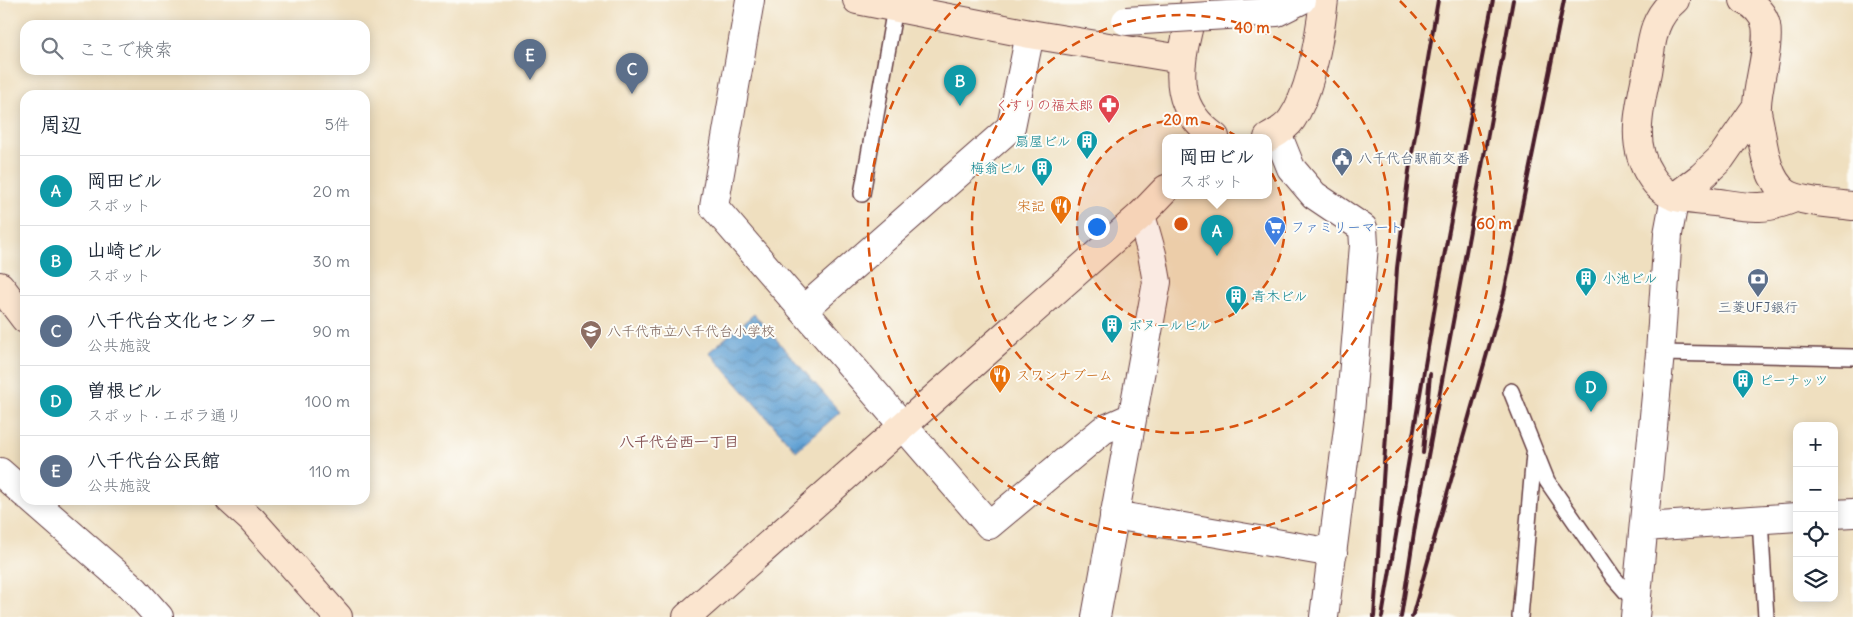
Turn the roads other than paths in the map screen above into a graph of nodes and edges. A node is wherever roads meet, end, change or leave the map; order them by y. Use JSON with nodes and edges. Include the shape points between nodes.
{"nodes":[{"id":1,"x":750,"y":0,"type":"edge"},
{"id":2,"x":858,"y":0,"type":"edge"},
{"id":3,"x":1196,"y":0,"type":"edge"},
{"id":4,"x":1301,"y":0,"type":"edge"},
{"id":5,"x":1324,"y":0,"type":"edge"},
{"id":6,"x":1675,"y":0,"type":"edge"},
{"id":7,"x":1749,"y":1,"type":"edge"},
{"id":8,"x":896,"y":8,"type":"junction"},
{"id":9,"x":976,"y":12,"type":"edge"},
{"id":10,"x":1126,"y":21,"type":"dead end"},
{"id":11,"x":1030,"y":34,"type":"junction"},
{"id":12,"x":1181,"y":60,"type":"junction"},
{"id":13,"x":1757,"y":106,"type":"junction"},
{"id":14,"x":1208,"y":134,"type":"edge"},
{"id":15,"x":1273,"y":135,"type":"edge"},
{"id":16,"x":862,"y":194,"type":"dead end"},
{"id":17,"x":1162,"y":194,"type":"edge"},
{"id":18,"x":1675,"y":197,"type":"junction"},
{"id":19,"x":1795,"y":198,"type":"junction"},
{"id":20,"x":1853,"y":206,"type":"edge"},
{"id":21,"x":1141,"y":215,"type":"junction"},
{"id":22,"x":0,"y":286,"type":"edge"},
{"id":23,"x":803,"y":310,"type":"junction"},
{"id":24,"x":20,"y":312,"type":"edge"},
{"id":25,"x":1660,"y":353,"type":"junction"},
{"id":26,"x":1853,"y":357,"type":"edge"},
{"id":27,"x":1511,"y":391,"type":"dead end"},
{"id":28,"x":1132,"y":417,"type":"junction"},
{"id":29,"x":904,"y":427,"type":"junction"},
{"id":30,"x":1534,"y":450,"type":"junction"},
{"id":31,"x":0,"y":472,"type":"edge"},
{"id":32,"x":20,"y":490,"type":"edge"},
{"id":33,"x":38,"y":505,"type":"edge"},
{"id":34,"x":236,"y":505,"type":"edge"},
{"id":35,"x":1853,"y":513,"type":"edge"},
{"id":36,"x":1838,"y":514,"type":"edge"},
{"id":37,"x":1114,"y":515,"type":"junction"},
{"id":38,"x":1793,"y":517,"type":"edge"},
{"id":39,"x":1760,"y":520,"type":"junction"},
{"id":40,"x":1644,"y":527,"type":"junction"},
{"id":41,"x":1333,"y":553,"type":"junction"},
{"id":42,"x":1635,"y":610,"type":"edge"},
{"id":43,"x":159,"y":617,"type":"edge"},
{"id":44,"x":338,"y":617,"type":"edge"},
{"id":45,"x":686,"y":617,"type":"edge"},
{"id":46,"x":1096,"y":617,"type":"edge"},
{"id":47,"x":1324,"y":617,"type":"edge"},
{"id":48,"x":1520,"y":617,"type":"edge"},
{"id":49,"x":1766,"y":617,"type":"edge"}],
"edges":[{"from":1,"to":23,"type":"street","via":[[714,207]]},
{"from":2,"to":8,"type":"street"},
{"from":3,"to":12,"type":"street"},
{"from":4,"to":10,"type":"street","bridge":true,"via":[[1277,12]]},
{"from":5,"to":15,"type":"street","via":[[1309,78],[1301,101],[1292,119]]},
{"from":6,"to":18,"type":"street","via":[[1664,9],[1655,25],[1637,127],[1642,163],[1656,186]]},
{"from":7,"to":13,"type":"street","via":[[1766,24]]},
{"from":8,"to":9,"type":"street"},
{"from":8,"to":16,"type":"lane"},
{"from":9,"to":11,"type":"street"},
{"from":11,"to":12,"type":"street"},
{"from":11,"to":23,"type":"street","via":[[1011,127]]},
{"from":12,"to":14,"type":"street","via":[[1182,95]]},
{"from":13,"to":18,"type":"street","via":[[1721,158]]},
{"from":13,"to":19,"type":"street","via":[[1771,174],[1785,193]]},
{"from":15,"to":41,"type":"street","via":[[1291,168],[1314,195],[1363,228],[1350,413]]},
{"from":17,"to":21,"type":"street"},
{"from":18,"to":19,"type":"street","via":[[1756,208],[1776,206]]},
{"from":18,"to":25,"type":"street","via":[[1668,234]]},
{"from":19,"to":20,"type":"street"},
{"from":21,"to":28,"type":"street","via":[[1157,282]]},
{"from":21,"to":29,"type":"street"},
{"from":22,"to":24,"type":"street"},
{"from":23,"to":29,"type":"street"},
{"from":25,"to":26,"type":"lane"},
{"from":25,"to":40,"type":"street"},
{"from":27,"to":30,"type":"lane"},
{"from":28,"to":29,"type":"street","via":[[1102,430],[990,526]]},
{"from":28,"to":37,"type":"street"},
{"from":29,"to":45,"type":"street"},
{"from":30,"to":42,"type":"lane","via":[[1547,481]]},
{"from":30,"to":48,"type":"lane"},
{"from":31,"to":32,"type":"street"},
{"from":33,"to":43,"type":"street","via":[[135,590]]},
{"from":34,"to":44,"type":"street"},
{"from":35,"to":36,"type":"street"},
{"from":37,"to":41,"type":"street"},
{"from":37,"to":46,"type":"street"},
{"from":38,"to":39,"type":"street"},
{"from":39,"to":40,"type":"street"},
{"from":39,"to":49,"type":"lane"},
{"from":40,"to":42,"type":"street"},
{"from":41,"to":47,"type":"street"}]}
